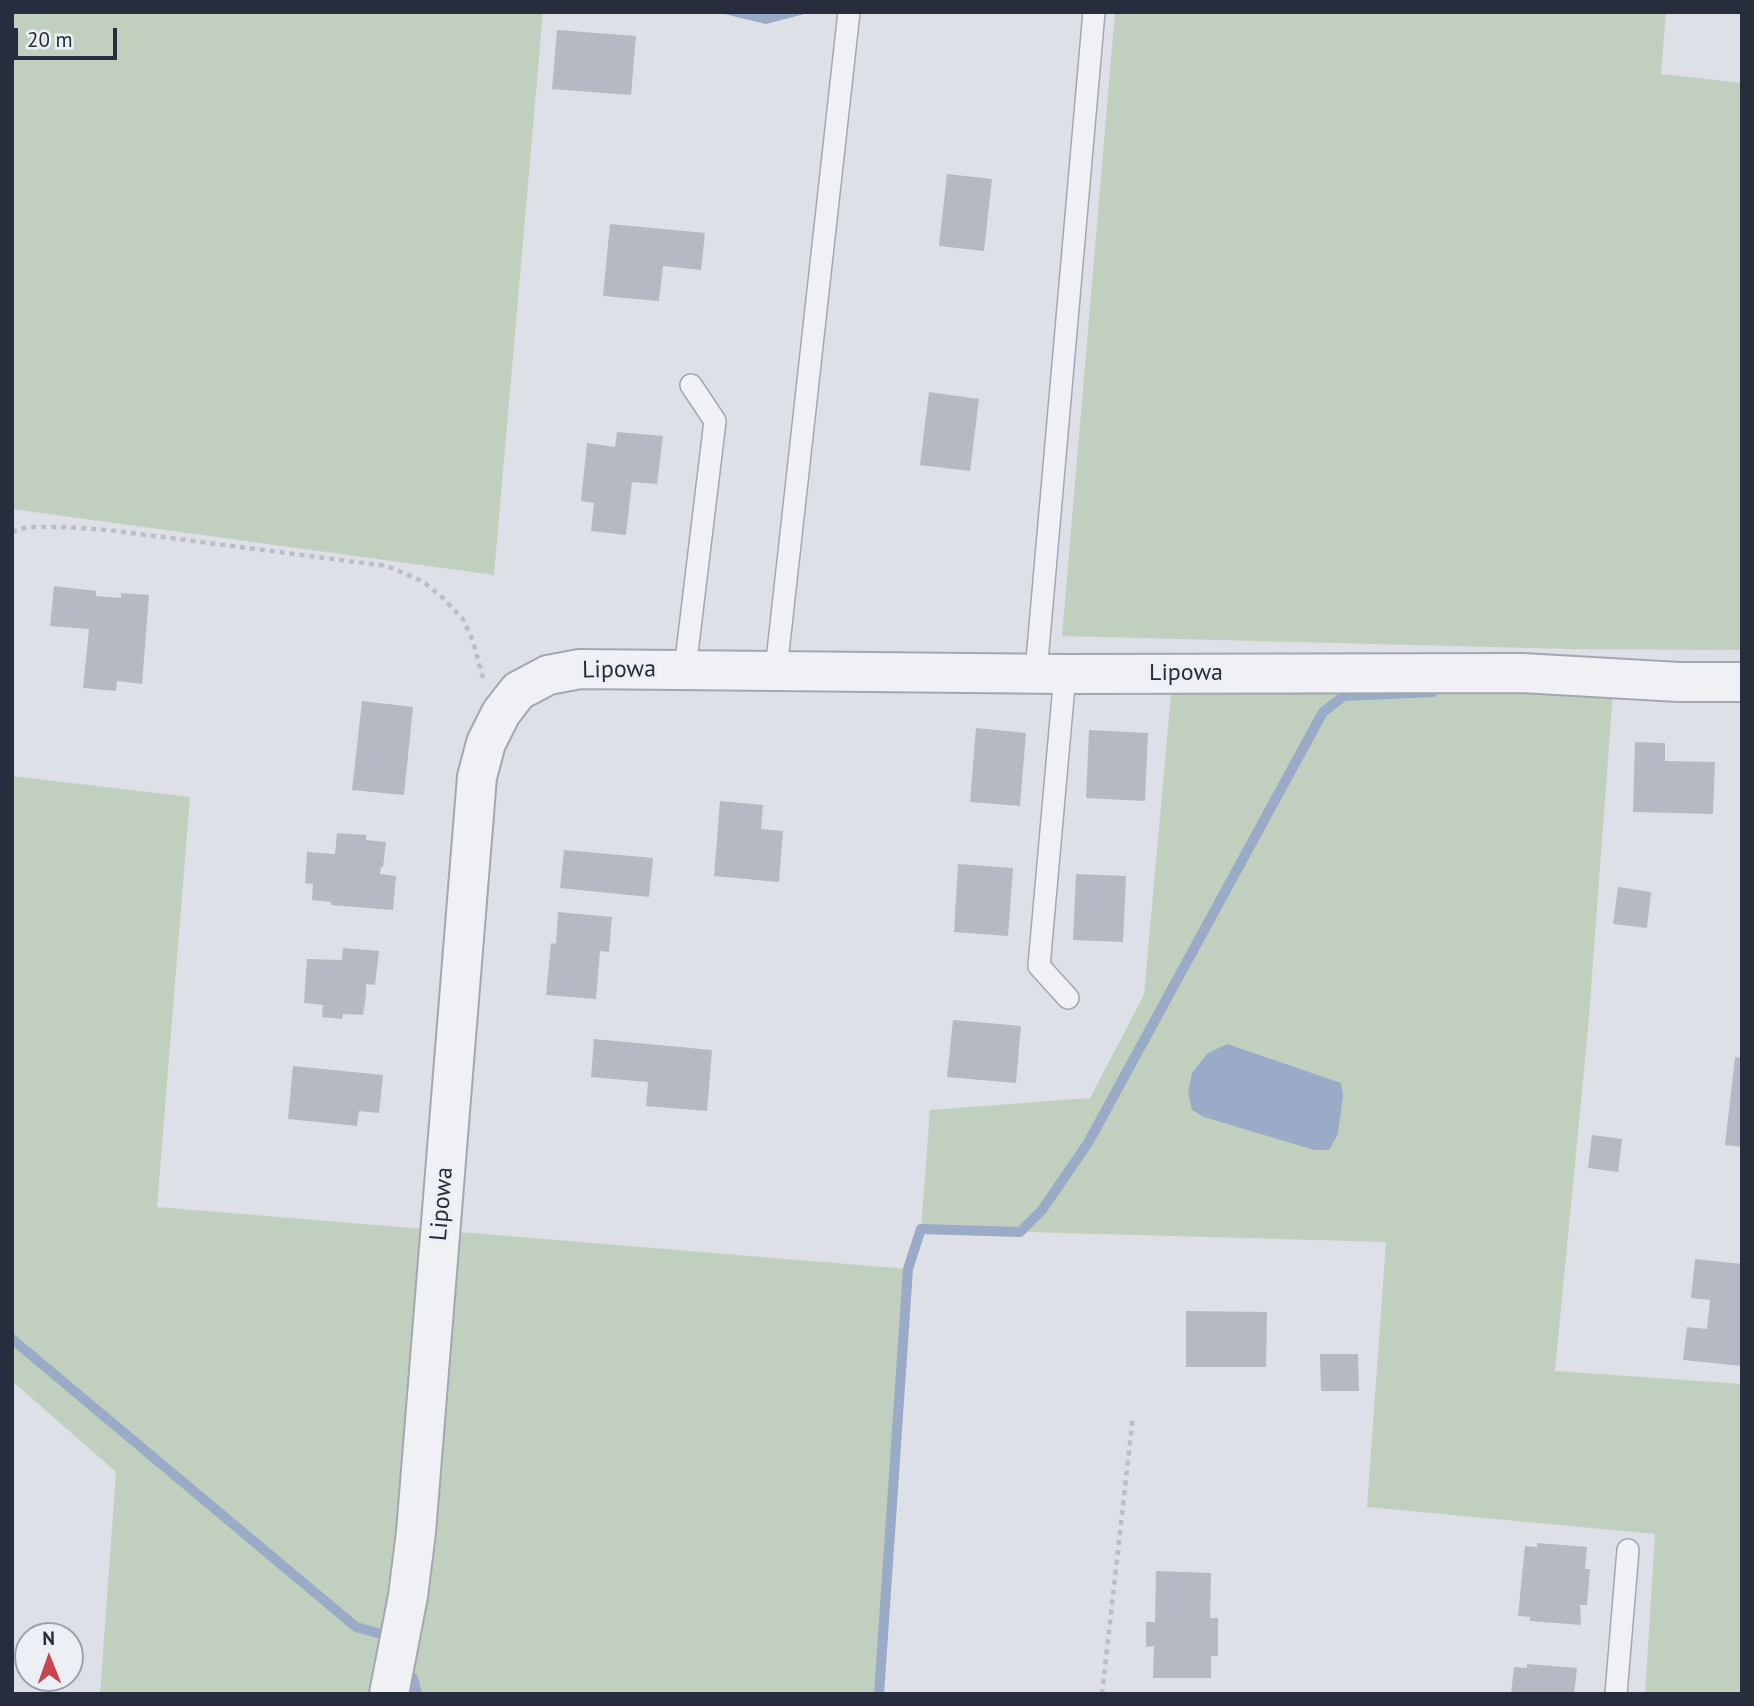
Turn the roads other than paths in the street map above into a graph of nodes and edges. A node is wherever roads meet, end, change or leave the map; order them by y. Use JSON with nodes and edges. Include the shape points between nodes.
{"nodes":[{"id":1,"x":849,"y":12,"type":"edge"},
{"id":2,"x":1094,"y":12,"type":"edge"},
{"id":3,"x":691,"y":384,"type":"dead end"},
{"id":4,"x":685,"y":669,"type":"junction"},
{"id":5,"x":776,"y":670,"type":"junction"},
{"id":6,"x":1050,"y":673,"type":"junction"},
{"id":7,"x":1742,"y":682,"type":"edge"},
{"id":8,"x":1068,"y":998,"type":"dead end"},
{"id":9,"x":1628,"y":1550,"type":"dead end"},
{"id":10,"x":389,"y":1694,"type":"edge"},
{"id":11,"x":1616,"y":1694,"type":"edge"}],
"edges":[{"from":1,"to":5,"type":"lane"},
{"from":2,"to":6,"type":"lane"},
{"from":3,"to":4,"type":"lane","via":[[715,421]]},
{"from":4,"to":5,"type":"street","name":"Lipowa"},
{"from":4,"to":10,"type":"street","name":"Lipowa","via":[[579,669],[548,675],[518,691],[486,743],[477,777],[416,1532]]},
{"from":5,"to":6,"type":"street","name":"Lipowa"},
{"from":6,"to":7,"type":"street","name":"Lipowa","via":[[1522,673]]},
{"from":6,"to":8,"type":"lane","via":[[1039,966]]},
{"from":9,"to":11,"type":"lane"}]}
